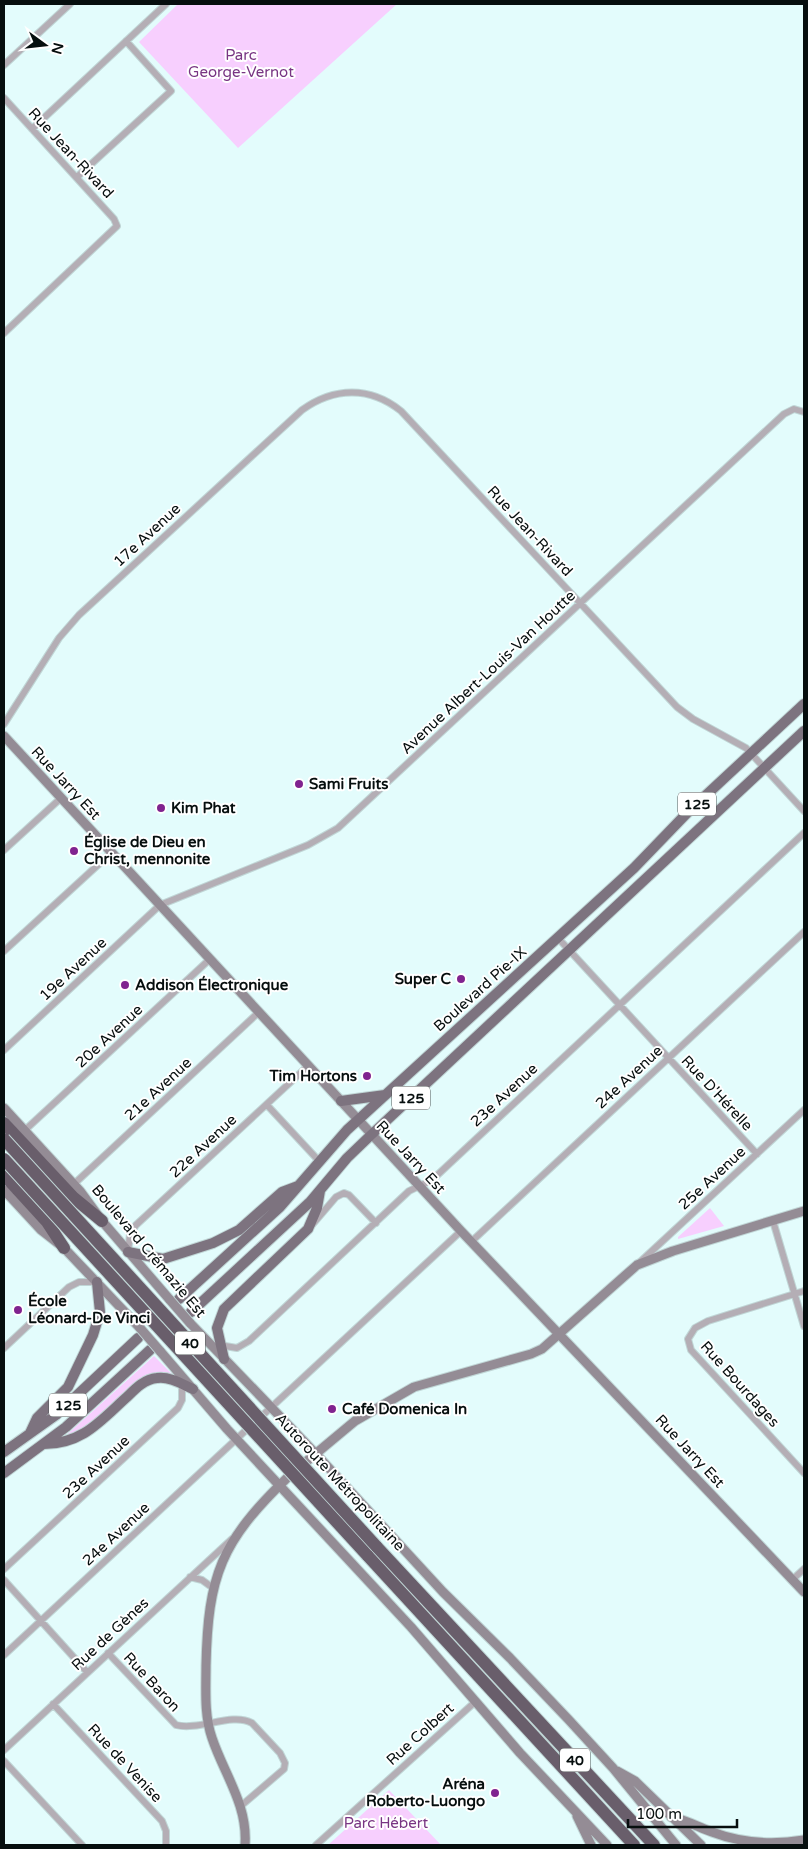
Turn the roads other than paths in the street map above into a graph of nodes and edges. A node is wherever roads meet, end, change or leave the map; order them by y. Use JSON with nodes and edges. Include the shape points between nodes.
{"nodes":[{"id":1,"x":70,"y":4,"type":"edge"},
{"id":2,"x":166,"y":4,"type":"edge"},
{"id":3,"x":126,"y":41,"type":"junction"},
{"id":4,"x":4,"y":65,"type":"edge"},
{"id":5,"x":4,"y":98,"type":"edge"},
{"id":6,"x":32,"y":129,"type":"junction"},
{"id":7,"x":77,"y":177,"type":"junction"},
{"id":8,"x":4,"y":333,"type":"edge"},
{"id":9,"x":335,"y":394,"type":"joint"},
{"id":10,"x":802,"y":411,"type":"edge"},
{"id":11,"x":580,"y":603,"type":"junction"},
{"id":12,"x":804,"y":704,"type":"edge"},
{"id":13,"x":4,"y":724,"type":"edge"},
{"id":14,"x":804,"y":731,"type":"edge"},
{"id":15,"x":4,"y":736,"type":"edge"},
{"id":16,"x":752,"y":753,"type":"junction"},
{"id":17,"x":764,"y":768,"type":"junction"},
{"id":18,"x":60,"y":798,"type":"junction"},
{"id":19,"x":804,"y":810,"type":"edge"},
{"id":20,"x":804,"y":833,"type":"edge"},
{"id":21,"x":4,"y":850,"type":"edge"},
{"id":22,"x":111,"y":853,"type":"junction"},
{"id":23,"x":160,"y":906,"type":"junction"},
{"id":24,"x":804,"y":932,"type":"edge"},
{"id":25,"x":558,"y":938,"type":"junction"},
{"id":26,"x":569,"y":950,"type":"junction"},
{"id":27,"x":4,"y":951,"type":"edge"},
{"id":28,"x":210,"y":959,"type":"junction"},
{"id":29,"x":619,"y":1005,"type":"junction"},
{"id":30,"x":259,"y":1012,"type":"junction"},
{"id":31,"x":4,"y":1050,"type":"edge"},
{"id":32,"x":668,"y":1058,"type":"junction"},
{"id":33,"x":308,"y":1066,"type":"junction"},
{"id":34,"x":385,"y":1096,"type":"junction"},
{"id":35,"x":341,"y":1101,"type":"junction"},
{"id":36,"x":267,"y":1104,"type":"junction"},
{"id":37,"x":4,"y":1108,"type":"edge"},
{"id":38,"x":804,"y":1110,"type":"edge"},
{"id":39,"x":359,"y":1120,"type":"junction"},
{"id":40,"x":4,"y":1123,"type":"edge"},
{"id":41,"x":24,"y":1131,"type":"junction"},
{"id":42,"x":371,"y":1135,"type":"junction"},
{"id":43,"x":4,"y":1139,"type":"edge"},
{"id":44,"x":757,"y":1154,"type":"junction"},
{"id":45,"x":4,"y":1159,"type":"edge"},
{"id":46,"x":319,"y":1161,"type":"junction"},
{"id":47,"x":4,"y":1174,"type":"edge"},
{"id":48,"x":74,"y":1184,"type":"junction"},
{"id":49,"x":298,"y":1185,"type":"junction"},
{"id":50,"x":419,"y":1186,"type":"junction"},
{"id":51,"x":4,"y":1190,"type":"edge"},
{"id":52,"x":320,"y":1191,"type":"junction"},
{"id":53,"x":804,"y":1211,"type":"edge"},
{"id":54,"x":102,"y":1221,"type":"junction"},
{"id":55,"x":773,"y":1221,"type":"junction"},
{"id":56,"x":376,"y":1223,"type":"junction"},
{"id":57,"x":308,"y":1229,"type":"junction"},
{"id":58,"x":461,"y":1232,"type":"junction"},
{"id":59,"x":472,"y":1241,"type":"junction"},
{"id":60,"x":64,"y":1248,"type":"junction"},
{"id":61,"x":128,"y":1252,"type":"junction"},
{"id":62,"x":637,"y":1265,"type":"junction"},
{"id":63,"x":97,"y":1282,"type":"junction"},
{"id":64,"x":804,"y":1292,"type":"edge"},
{"id":65,"x":794,"y":1294,"type":"junction"},
{"id":66,"x":175,"y":1300,"type":"junction"},
{"id":67,"x":191,"y":1318,"type":"junction"},
{"id":68,"x":804,"y":1326,"type":"edge"},
{"id":69,"x":139,"y":1333,"type":"junction"},
{"id":70,"x":560,"y":1334,"type":"junction"},
{"id":71,"x":209,"y":1342,"type":"junction"},
{"id":72,"x":221,"y":1346,"type":"junction"},
{"id":73,"x":4,"y":1348,"type":"edge"},
{"id":74,"x":155,"y":1350,"type":"junction"},
{"id":75,"x":224,"y":1359,"type":"junction"},
{"id":76,"x":181,"y":1378,"type":"junction"},
{"id":77,"x":193,"y":1388,"type":"joint"},
{"id":78,"x":272,"y":1407,"type":"junction"},
{"id":79,"x":264,"y":1414,"type":"dead end"},
{"id":80,"x":244,"y":1432,"type":"dead end"},
{"id":81,"x":28,"y":1436,"type":"junction"},
{"id":82,"x":236,"y":1439,"type":"junction"},
{"id":83,"x":44,"y":1444,"type":"junction"},
{"id":84,"x":4,"y":1452,"type":"edge"},
{"id":85,"x":316,"y":1454,"type":"junction"},
{"id":86,"x":307,"y":1461,"type":"dead end"},
{"id":87,"x":804,"y":1472,"type":"edge"},
{"id":88,"x":4,"y":1473,"type":"edge"},
{"id":89,"x":287,"y":1478,"type":"dead end"},
{"id":90,"x":279,"y":1486,"type":"junction"},
{"id":91,"x":234,"y":1536,"type":"junction"},
{"id":92,"x":372,"y":1550,"type":"junction"},
{"id":93,"x":4,"y":1569,"type":"edge"},
{"id":94,"x":804,"y":1569,"type":"edge"},
{"id":95,"x":190,"y":1577,"type":"junction"},
{"id":96,"x":4,"y":1580,"type":"edge"},
{"id":97,"x":792,"y":1580,"type":"junction"},
{"id":98,"x":213,"y":1588,"type":"junction"},
{"id":99,"x":804,"y":1592,"type":"edge"},
{"id":100,"x":41,"y":1620,"type":"junction"},
{"id":101,"x":108,"y":1654,"type":"junction"},
{"id":102,"x":4,"y":1655,"type":"edge"},
{"id":103,"x":87,"y":1672,"type":"junction"},
{"id":104,"x":475,"y":1702,"type":"junction"},
{"id":105,"x":53,"y":1704,"type":"junction"},
{"id":106,"x":208,"y":1724,"type":"junction"},
{"id":107,"x":4,"y":1750,"type":"edge"},
{"id":108,"x":4,"y":1761,"type":"edge"},
{"id":109,"x":613,"y":1768,"type":"junction"},
{"id":110,"x":242,"y":1805,"type":"junction"},
{"id":111,"x":575,"y":1812,"type":"junction"},
{"id":112,"x":672,"y":1817,"type":"junction"},
{"id":113,"x":804,"y":1840,"type":"edge"},
{"id":114,"x":82,"y":1845,"type":"edge"},
{"id":115,"x":166,"y":1845,"type":"edge"},
{"id":116,"x":244,"y":1845,"type":"edge"},
{"id":117,"x":316,"y":1845,"type":"edge"},
{"id":118,"x":591,"y":1845,"type":"edge"},
{"id":119,"x":607,"y":1845,"type":"edge"},
{"id":120,"x":634,"y":1845,"type":"edge"},
{"id":121,"x":654,"y":1845,"type":"edge"},
{"id":122,"x":676,"y":1845,"type":"edge"},
{"id":123,"x":701,"y":1845,"type":"edge"}],
"edges":[{"from":1,"to":4,"type":"street"},
{"from":2,"to":3,"type":"street"},
{"from":3,"to":6,"type":"street"},
{"from":3,"to":7,"type":"street","via":[[171,91]]},
{"from":5,"to":6,"type":"street","name":"Rue Jean-Rivard"},
{"from":6,"to":7,"type":"street","name":"Rue Jean-Rivard"},
{"from":7,"to":8,"type":"street","name":"Rue Jean-Rivard","via":[[118,226]]},
{"from":9,"to":11,"type":"street","name":"Rue Jean-Rivard","via":[[370,394],[401,411]]},
{"from":9,"to":13,"type":"street","name":"17e Avenue","via":[[302,410],[79,615],[59,638]]},
{"from":10,"to":11,"type":"street","name":"Avenue Albert-Louis-Van Houtte","via":[[791,410],[784,414]]},
{"from":11,"to":16,"type":"street","name":"Rue Jean-Rivard","via":[[681,711]]},
{"from":11,"to":23,"type":"street","name":"Avenue Albert-Louis-Van Houtte","via":[[338,828],[308,845]]},
{"from":12,"to":16,"type":"main road","name":"Boulevard Pie-IX","number":"125"},
{"from":14,"to":17,"type":"main road","name":"Boulevard Pie-IX","number":"125"},
{"from":15,"to":18,"type":"main road","name":"Rue Jarry Est"},
{"from":16,"to":17,"type":"street","name":"Rue Jean-Rivard"},
{"from":16,"to":25,"type":"main road","name":"Boulevard Pie-IX","number":"125"},
{"from":17,"to":19,"type":"street","name":"Rue Jean-Rivard"},
{"from":17,"to":26,"type":"main road","name":"Boulevard Pie-IX","number":"125"},
{"from":18,"to":21,"type":"street"},
{"from":18,"to":22,"type":"main road","name":"Rue Jarry Est"},
{"from":20,"to":29,"type":"street","name":"23e Avenue"},
{"from":22,"to":23,"type":"main road","name":"Rue Jarry Est"},
{"from":22,"to":27,"type":"street"},
{"from":23,"to":28,"type":"main road","name":"Rue Jarry Est"},
{"from":23,"to":31,"type":"street","name":"19e Avenue"},
{"from":24,"to":32,"type":"street","name":"24e Avenue"},
{"from":25,"to":26,"type":"street","name":"Rue D'Hérelle"},
{"from":25,"to":34,"type":"main road","name":"Boulevard Pie-IX","number":"125"},
{"from":26,"to":29,"type":"street","name":"Rue D'Hérelle"},
{"from":26,"to":42,"type":"main road","name":"Boulevard Pie-IX","number":"125"},
{"from":28,"to":30,"type":"main road","name":"Rue Jarry Est"},
{"from":28,"to":41,"type":"street","name":"20e Avenue"},
{"from":29,"to":32,"type":"street","name":"Rue D'Hérelle"},
{"from":29,"to":50,"type":"street","name":"23e Avenue","via":[[432,1180]]},
{"from":30,"to":33,"type":"main road","name":"Rue Jarry Est"},
{"from":30,"to":48,"type":"street","name":"21e Avenue"},
{"from":32,"to":44,"type":"street","name":"Rue D'Hérelle"},
{"from":32,"to":59,"type":"street","name":"24e Avenue"},
{"from":33,"to":35,"type":"main road","name":"Rue Jarry Est"},
{"from":33,"to":36,"type":"street","name":"22e Avenue"},
{"from":34,"to":35,"type":"main road"},
{"from":34,"to":39,"type":"main road","name":"Boulevard Pie-IX","number":"125"},
{"from":35,"to":39,"type":"main road","name":"Rue Jarry Est"},
{"from":36,"to":46,"type":"street"},
{"from":36,"to":61,"type":"street","name":"22e Avenue","via":[[136,1225],[130,1234]]},
{"from":37,"to":41,"type":"main road","name":"Boulevard Crémazie Est"},
{"from":38,"to":44,"type":"street","name":"25e Avenue"},
{"from":39,"to":42,"type":"main road","name":"Rue Jarry Est"},
{"from":39,"to":46,"type":"main road","name":"Boulevard Pie-IX","number":"125"},
{"from":40,"to":54,"type":"highway","via":[[74,1198]]},
{"from":41,"to":48,"type":"main road","name":"Boulevard Crémazie Est"},
{"from":42,"to":50,"type":"main road","name":"Rue Jarry Est"},
{"from":42,"to":52,"type":"main road","name":"Boulevard Pie-IX","number":"125"},
{"from":43,"to":92,"type":"highway","name":"Autoroute Métropolitaine","number":"40","bridge":true},
{"from":44,"to":62,"type":"street","name":"25e Avenue"},
{"from":45,"to":92,"type":"highway","name":"Autoroute Métropolitaine","number":"40","bridge":true},
{"from":46,"to":49,"type":"main road","name":"Boulevard Pie-IX","number":"125"},
{"from":47,"to":60,"type":"highway","via":[[48,1222]]},
{"from":48,"to":54,"type":"main road","name":"Boulevard Crémazie Est"},
{"from":49,"to":61,"type":"main road","via":[[282,1192],[239,1230],[213,1242],[169,1258]]},
{"from":49,"to":66,"type":"main road","name":"Boulevard Pie-IX","number":"125","via":[[268,1219]]},
{"from":50,"to":56,"type":"street","name":"23e Avenue"},
{"from":50,"to":58,"type":"main road","name":"Rue Jarry Est"},
{"from":51,"to":60,"type":"main road","via":[[41,1230]]},
{"from":52,"to":57,"type":"main road"},
{"from":52,"to":67,"type":"main road","name":"Boulevard Pie-IX","number":"125"},
{"from":53,"to":55,"type":"main road"},
{"from":54,"to":61,"type":"main road","name":"Boulevard Crémazie Est"},
{"from":55,"to":62,"type":"main road"},
{"from":55,"to":65,"type":"street"},
{"from":56,"to":57,"type":"street","via":[[344,1192]]},
{"from":56,"to":72,"type":"street","name":"23e Avenue","via":[[246,1344],[233,1348]]},
{"from":57,"to":72,"type":"main road","via":[[224,1309],[217,1328]]},
{"from":58,"to":59,"type":"main road","name":"Rue Jarry Est"},
{"from":58,"to":78,"type":"street"},
{"from":59,"to":70,"type":"main road","name":"Rue Jarry Est"},
{"from":60,"to":63,"type":"main road"},
{"from":61,"to":66,"type":"main road","name":"Boulevard Crémazie Est"},
{"from":62,"to":70,"type":"main road"},
{"from":63,"to":69,"type":"main road"},
{"from":63,"to":73,"type":"street","via":[[79,1282],[69,1287]]},
{"from":63,"to":81,"type":"main road","via":[[100,1312],[93,1335],[68,1387],[38,1418]]},
{"from":64,"to":65,"type":"street"},
{"from":65,"to":68,"type":"street"},
{"from":65,"to":87,"type":"street","name":"Rue Bourdages","via":[[695,1328],[688,1345]]},
{"from":66,"to":67,"type":"main road","name":"Boulevard Crémazie Est","bridge":true},
{"from":67,"to":71,"type":"main road","name":"Boulevard Crémazie Est"},
{"from":69,"to":74,"type":"main road","bridge":true},
{"from":69,"to":81,"type":"main road","number":"125","via":[[60,1411]]},
{"from":70,"to":85,"type":"main road","via":[[531,1354],[414,1387],[355,1421]]},
{"from":70,"to":97,"type":"main road","name":"Rue Jarry Est"},
{"from":71,"to":72,"type":"street","name":"23e Avenue"},
{"from":71,"to":75,"type":"main road","name":"Boulevard Crémazie Est"},
{"from":72,"to":75,"type":"main road"},
{"from":74,"to":76,"type":"main road"},
{"from":74,"to":83,"type":"main road","number":"125"},
{"from":75,"to":78,"type":"main road","name":"Boulevard Crémazie Est"},
{"from":76,"to":77,"type":"main road"},
{"from":76,"to":83,"type":"main road","via":[[148,1380],[86,1433],[62,1444]]},
{"from":76,"to":93,"type":"street","name":"23e Avenue","via":[[182,1400],[178,1408]]},
{"from":77,"to":82,"type":"main road"},
{"from":78,"to":79,"type":"street"},
{"from":78,"to":85,"type":"main road","name":"Boulevard Crémazie Est"},
{"from":80,"to":82,"type":"street","name":"24e Avenue"},
{"from":81,"to":84,"type":"main road","number":"125"},
{"from":82,"to":90,"type":"main road"},
{"from":82,"to":100,"type":"street","name":"24e Avenue"},
{"from":83,"to":88,"type":"main road","number":"125"},
{"from":85,"to":86,"type":"main road"},
{"from":85,"to":109,"type":"main road","name":"Boulevard Crémazie Est","via":[[443,1592]]},
{"from":89,"to":90,"type":"main road"},
{"from":90,"to":91,"type":"main road"},
{"from":90,"to":104,"type":"main road","via":[[411,1627]]},
{"from":91,"to":95,"type":"street","name":"Rue de Gènes"},
{"from":91,"to":98,"type":"main road"},
{"from":92,"to":120,"type":"highway","name":"Autoroute Métropolitaine","number":"40"},
{"from":92,"to":121,"type":"highway","name":"Autoroute Métropolitaine","number":"40"},
{"from":94,"to":97,"type":"street"},
{"from":95,"to":98,"type":"street"},
{"from":95,"to":101,"type":"street","name":"Rue de Gènes"},
{"from":96,"to":100,"type":"street"},
{"from":97,"to":99,"type":"main road","name":"Rue Jarry Est"},
{"from":98,"to":106,"type":"main road","via":[[207,1640]]},
{"from":100,"to":102,"type":"street","name":"24e Avenue"},
{"from":100,"to":103,"type":"street"},
{"from":101,"to":103,"type":"street","name":"Rue de Gènes"},
{"from":101,"to":106,"type":"street","name":"Rue Baron","via":[[172,1722],[184,1727]]},
{"from":103,"to":105,"type":"street","name":"Rue de Gènes"},
{"from":104,"to":111,"type":"main road"},
{"from":104,"to":117,"type":"street","name":"Rue Colbert"},
{"from":105,"to":107,"type":"street","name":"Rue de Gènes"},
{"from":105,"to":115,"type":"street","name":"Rue de Venise","via":[[162,1821]]},
{"from":106,"to":110,"type":"main road"},
{"from":106,"to":110,"type":"street","name":"Rue Baron","via":[[249,1721],[284,1760],[282,1772]]},
{"from":108,"to":114,"type":"street"},
{"from":109,"to":112,"type":"main road","via":[[635,1782]]},
{"from":109,"to":122,"type":"main road"},
{"from":110,"to":116,"type":"main road"},
{"from":111,"to":118,"type":"main road"},
{"from":111,"to":119,"type":"main road"},
{"from":112,"to":113,"type":"main road","via":[[741,1840],[773,1843]]},
{"from":112,"to":123,"type":"main road"}]}
